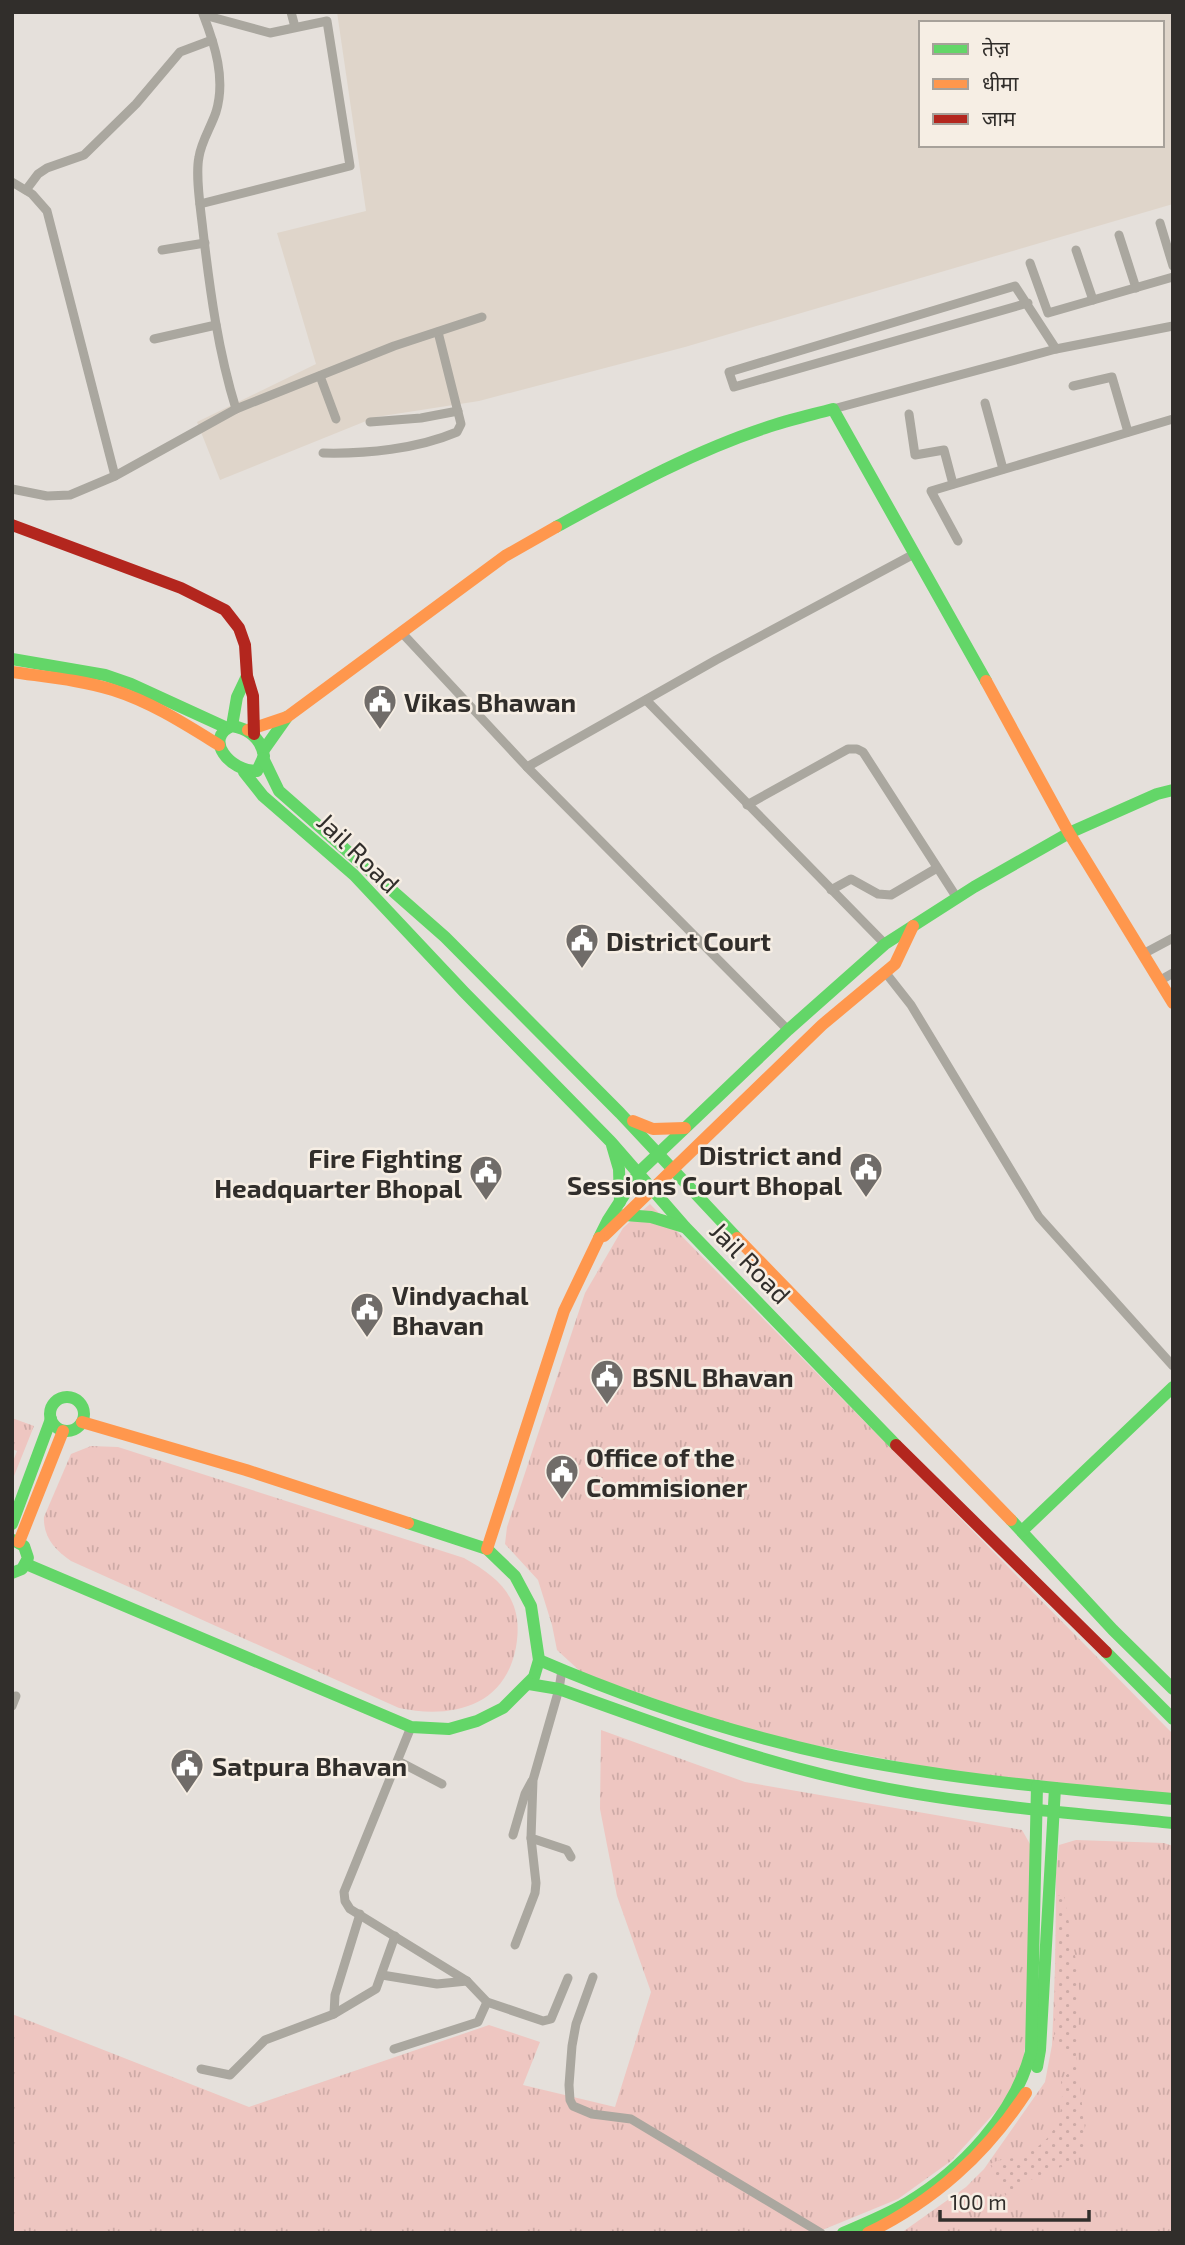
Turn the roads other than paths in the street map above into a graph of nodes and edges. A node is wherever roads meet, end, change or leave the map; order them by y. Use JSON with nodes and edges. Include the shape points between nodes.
{"nodes":[{"id":1,"x":291,"y":12,"type":"edge"},
{"id":2,"x":203,"y":14,"type":"edge"},
{"id":3,"x":295,"y":27,"type":"junction"},
{"id":4,"x":212,"y":40,"type":"junction"},
{"id":5,"x":12,"y":182,"type":"edge"},
{"id":6,"x":26,"y":190,"type":"junction"},
{"id":7,"x":200,"y":204,"type":"junction"},
{"id":8,"x":1160,"y":223,"type":"dead end"},
{"id":9,"x":1119,"y":235,"type":"dead end"},
{"id":10,"x":205,"y":243,"type":"junction"},
{"id":11,"x":162,"y":250,"type":"dead end"},
{"id":12,"x":1076,"y":250,"type":"dead end"},
{"id":13,"x":1030,"y":263,"type":"dead end"},
{"id":14,"x":1173,"y":266,"type":"edge"},
{"id":15,"x":1173,"y":277,"type":"edge"},
{"id":16,"x":1136,"y":288,"type":"junction"},
{"id":17,"x":1093,"y":300,"type":"junction"},
{"id":18,"x":1028,"y":303,"type":"junction"},
{"id":19,"x":482,"y":317,"type":"dead end"},
{"id":20,"x":216,"y":325,"type":"junction"},
{"id":21,"x":1173,"y":326,"type":"edge"},
{"id":22,"x":438,"y":332,"type":"junction"},
{"id":23,"x":154,"y":339,"type":"dead end"},
{"id":24,"x":1056,"y":349,"type":"junction"},
{"id":25,"x":320,"y":376,"type":"junction"},
{"id":26,"x":1073,"y":386,"type":"dead end"},
{"id":27,"x":985,"y":403,"type":"dead end"},
{"id":28,"x":236,"y":409,"type":"junction"},
{"id":29,"x":833,"y":409,"type":"junction"},
{"id":30,"x":458,"y":411,"type":"junction"},
{"id":31,"x":909,"y":414,"type":"dead end"},
{"id":32,"x":336,"y":419,"type":"dead end"},
{"id":33,"x":1173,"y":419,"type":"edge"},
{"id":34,"x":370,"y":422,"type":"dead end"},
{"id":35,"x":1128,"y":432,"type":"junction"},
{"id":36,"x":323,"y":453,"type":"dead end"},
{"id":37,"x":1003,"y":469,"type":"junction"},
{"id":38,"x":115,"y":475,"type":"junction"},
{"id":39,"x":953,"y":484,"type":"junction"},
{"id":40,"x":12,"y":489,"type":"edge"},
{"id":41,"x":12,"y":525,"type":"edge"},
{"id":42,"x":958,"y":541,"type":"dead end"},
{"id":43,"x":914,"y":554,"type":"junction"},
{"id":44,"x":403,"y":634,"type":"junction"},
{"id":45,"x":12,"y":659,"type":"edge"},
{"id":46,"x":12,"y":671,"type":"edge"},
{"id":47,"x":247,"y":676,"type":"junction"},
{"id":48,"x":646,"y":700,"type":"junction"},
{"id":49,"x":287,"y":717,"type":"junction"},
{"id":50,"x":229,"y":727,"type":"junction"},
{"id":51,"x":252,"y":730,"type":"junction"},
{"id":52,"x":219,"y":746,"type":"junction"},
{"id":53,"x":263,"y":754,"type":"junction"},
{"id":54,"x":527,"y":767,"type":"junction"},
{"id":55,"x":244,"y":772,"type":"junction"},
{"id":56,"x":1171,"y":792,"type":"edge"},
{"id":57,"x":747,"y":805,"type":"junction"},
{"id":58,"x":1069,"y":833,"type":"junction"},
{"id":59,"x":937,"y":868,"type":"junction"},
{"id":60,"x":831,"y":890,"type":"junction"},
{"id":61,"x":957,"y":898,"type":"junction"},
{"id":62,"x":914,"y":925,"type":"junction"},
{"id":63,"x":1173,"y":938,"type":"edge"},
{"id":64,"x":885,"y":944,"type":"junction"},
{"id":65,"x":1143,"y":954,"type":"junction"},
{"id":66,"x":885,"y":972,"type":"junction"},
{"id":67,"x":1173,"y":973,"type":"edge"},
{"id":68,"x":1159,"y":981,"type":"junction"},
{"id":69,"x":1173,"y":1003,"type":"edge"},
{"id":70,"x":788,"y":1030,"type":"junction"},
{"id":71,"x":626,"y":1118,"type":"junction"},
{"id":72,"x":685,"y":1128,"type":"junction"},
{"id":73,"x":611,"y":1142,"type":"junction"},
{"id":74,"x":659,"y":1153,"type":"junction"},
{"id":75,"x":674,"y":1170,"type":"junction"},
{"id":76,"x":639,"y":1172,"type":"junction"},
{"id":77,"x":654,"y":1189,"type":"junction"},
{"id":78,"x":620,"y":1203,"type":"junction"},
{"id":79,"x":625,"y":1215,"type":"junction"},
{"id":80,"x":685,"y":1227,"type":"junction"},
{"id":81,"x":597,"y":1244,"type":"junction"},
{"id":82,"x":1173,"y":1366,"type":"edge"},
{"id":83,"x":1173,"y":1387,"type":"edge"},
{"id":84,"x":51,"y":1419,"type":"junction"},
{"id":85,"x":82,"y":1422,"type":"junction"},
{"id":86,"x":63,"y":1431,"type":"junction"},
{"id":87,"x":12,"y":1524,"type":"edge"},
{"id":88,"x":1022,"y":1531,"type":"junction"},
{"id":89,"x":16,"y":1541,"type":"edge"},
{"id":90,"x":487,"y":1549,"type":"junction"},
{"id":91,"x":26,"y":1564,"type":"junction"},
{"id":92,"x":12,"y":1573,"type":"edge"},
{"id":93,"x":539,"y":1660,"type":"junction"},
{"id":94,"x":562,"y":1670,"type":"junction"},
{"id":95,"x":529,"y":1684,"type":"junction"},
{"id":96,"x":559,"y":1689,"type":"junction"},
{"id":97,"x":1173,"y":1689,"type":"edge"},
{"id":98,"x":16,"y":1696,"type":"dead end"},
{"id":99,"x":12,"y":1706,"type":"edge"},
{"id":100,"x":1173,"y":1719,"type":"edge"},
{"id":101,"x":411,"y":1727,"type":"junction"},
{"id":102,"x":398,"y":1761,"type":"junction"},
{"id":103,"x":533,"y":1780,"type":"junction"},
{"id":104,"x":442,"y":1784,"type":"dead end"},
{"id":105,"x":1037,"y":1786,"type":"junction"},
{"id":106,"x":1055,"y":1788,"type":"junction"},
{"id":107,"x":1172,"y":1798,"type":"edge"},
{"id":108,"x":1035,"y":1809,"type":"junction"},
{"id":109,"x":1052,"y":1811,"type":"junction"},
{"id":110,"x":1171,"y":1823,"type":"edge"},
{"id":111,"x":513,"y":1835,"type":"dead end"},
{"id":112,"x":531,"y":1838,"type":"junction"},
{"id":113,"x":571,"y":1857,"type":"dead end"},
{"id":114,"x":360,"y":1914,"type":"junction"},
{"id":115,"x":395,"y":1936,"type":"junction"},
{"id":116,"x":516,"y":1945,"type":"dead end"},
{"id":117,"x":382,"y":1975,"type":"junction"},
{"id":118,"x":568,"y":1978,"type":"dead end"},
{"id":119,"x":593,"y":1978,"type":"dead end"},
{"id":120,"x":467,"y":1981,"type":"junction"},
{"id":121,"x":487,"y":2001,"type":"junction"},
{"id":122,"x":334,"y":2014,"type":"junction"},
{"id":123,"x":394,"y":2049,"type":"dead end"},
{"id":124,"x":201,"y":2069,"type":"dead end"},
{"id":125,"x":821,"y":2233,"type":"edge"},
{"id":126,"x":843,"y":2233,"type":"edge"},
{"id":127,"x":868,"y":2233,"type":"edge"}],
"edges":[{"from":1,"to":3,"type":"street"},
{"from":2,"to":3,"type":"street","via":[[270,33]]},
{"from":2,"to":4,"type":"street"},
{"from":3,"to":7,"type":"street","via":[[327,21],[350,166]]},
{"from":4,"to":6,"type":"street","via":[[180,52],[84,155],[47,168]]},
{"from":4,"to":7,"type":"street","via":[[220,77],[217,110],[198,157]]},
{"from":5,"to":6,"type":"street"},
{"from":6,"to":38,"type":"street","via":[[47,211]]},
{"from":7,"to":10,"type":"street"},
{"from":8,"to":14,"type":"street"},
{"from":9,"to":16,"type":"street"},
{"from":10,"to":11,"type":"street"},
{"from":10,"to":20,"type":"street"},
{"from":12,"to":17,"type":"street"},
{"from":13,"to":17,"type":"street","via":[[1048,313]]},
{"from":15,"to":16,"type":"street"},
{"from":16,"to":17,"type":"street"},
{"from":18,"to":18,"type":"street","via":[[1015,286],[729,372],[734,387]]},
{"from":18,"to":24,"type":"street"},
{"from":19,"to":22,"type":"street"},
{"from":20,"to":23,"type":"street"},
{"from":20,"to":28,"type":"street","via":[[223,370]]},
{"from":21,"to":24,"type":"street"},
{"from":22,"to":25,"type":"street"},
{"from":22,"to":30,"type":"street"},
{"from":24,"to":29,"type":"street"},
{"from":25,"to":28,"type":"street"},
{"from":25,"to":32,"type":"street"},
{"from":26,"to":35,"type":"street","via":[[1112,377]]},
{"from":27,"to":37,"type":"street"},
{"from":28,"to":38,"type":"street"},
{"from":29,"to":43,"type":"street"},
{"from":29,"to":44,"type":"street","via":[[765,428],[636,483],[505,556]]},
{"from":30,"to":34,"type":"street"},
{"from":30,"to":36,"type":"street","via":[[460,429],[454,434],[369,452]]},
{"from":31,"to":39,"type":"street","via":[[915,454],[944,450]]},
{"from":33,"to":35,"type":"street"},
{"from":35,"to":37,"type":"street"},
{"from":37,"to":39,"type":"street"},
{"from":38,"to":40,"type":"street","via":[[70,495]]},
{"from":39,"to":42,"type":"street","via":[[931,491]]},
{"from":41,"to":47,"type":"street","via":[[181,588],[225,610],[245,645]]},
{"from":43,"to":48,"type":"street"},
{"from":43,"to":58,"type":"street"},
{"from":44,"to":49,"type":"street"},
{"from":44,"to":54,"type":"street"},
{"from":45,"to":50,"type":"street","via":[[105,675]]},
{"from":46,"to":52,"type":"street","via":[[117,691],[169,715]]},
{"from":47,"to":50,"type":"street"},
{"from":47,"to":51,"type":"street","via":[[253,696]]},
{"from":48,"to":54,"type":"street"},
{"from":48,"to":57,"type":"street"},
{"from":49,"to":51,"type":"street"},
{"from":49,"to":53,"type":"street"},
{"from":50,"to":51,"type":"street"},
{"from":50,"to":52,"type":"street"},
{"from":51,"to":53,"type":"street"},
{"from":52,"to":55,"type":"street"},
{"from":53,"to":55,"type":"street","via":[[257,771]]},
{"from":53,"to":71,"type":"street","name":"Jail Road","via":[[279,791],[445,937]]},
{"from":54,"to":70,"type":"street"},
{"from":55,"to":73,"type":"street","name":"Jail Road","via":[[264,796],[354,875]]},
{"from":56,"to":58,"type":"street"},
{"from":57,"to":59,"type":"street","via":[[848,749],[857,749]]},
{"from":57,"to":60,"type":"street"},
{"from":58,"to":61,"type":"street"},
{"from":58,"to":65,"type":"street"},
{"from":59,"to":60,"type":"street","via":[[891,895],[878,894],[851,879]]},
{"from":59,"to":61,"type":"street"},
{"from":60,"to":64,"type":"street"},
{"from":61,"to":62,"type":"street"},
{"from":62,"to":64,"type":"street"},
{"from":62,"to":66,"type":"street","via":[[900,957]]},
{"from":63,"to":65,"type":"street"},
{"from":64,"to":70,"type":"street"},
{"from":65,"to":68,"type":"street"},
{"from":66,"to":75,"type":"street","via":[[822,1025]]},
{"from":66,"to":82,"type":"street","via":[[911,1005],[1039,1217]]},
{"from":67,"to":68,"type":"street"},
{"from":68,"to":69,"type":"street"},
{"from":70,"to":72,"type":"street"},
{"from":71,"to":72,"type":"street","via":[[653,1129]]},
{"from":71,"to":74,"type":"street","name":"Jail Road"},
{"from":72,"to":74,"type":"street"},
{"from":73,"to":76,"type":"street","name":"Jail Road"},
{"from":73,"to":78,"type":"street","via":[[619,1169]]},
{"from":74,"to":75,"type":"street","name":"Jail Road"},
{"from":74,"to":76,"type":"street"},
{"from":75,"to":77,"type":"street"},
{"from":75,"to":88,"type":"street","name":"Jail Road"},
{"from":76,"to":77,"type":"street","name":"Jail Road"},
{"from":76,"to":78,"type":"street"},
{"from":77,"to":79,"type":"street"},
{"from":77,"to":80,"type":"street","name":"Jail Road"},
{"from":78,"to":81,"type":"street"},
{"from":79,"to":80,"type":"street"},
{"from":79,"to":81,"type":"street"},
{"from":80,"to":100,"type":"street","name":"Jail Road","via":[[914,1463]]},
{"from":81,"to":90,"type":"street","via":[[564,1311]]},
{"from":83,"to":88,"type":"street"},
{"from":84,"to":85,"type":"street","via":[[52,1406],[66,1398],[78,1401]]},
{"from":84,"to":86,"type":"street"},
{"from":84,"to":87,"type":"street"},
{"from":85,"to":86,"type":"street","via":[[74,1430]]},
{"from":85,"to":90,"type":"street"},
{"from":86,"to":89,"type":"street"},
{"from":88,"to":97,"type":"street","name":"Jail Road"},
{"from":89,"to":91,"type":"street","via":[[27,1552]]},
{"from":90,"to":93,"type":"street","via":[[515,1576],[531,1606]]},
{"from":91,"to":92,"type":"street"},
{"from":91,"to":101,"type":"street"},
{"from":93,"to":94,"type":"street"},
{"from":93,"to":95,"type":"street"},
{"from":94,"to":96,"type":"street"},
{"from":94,"to":105,"type":"street","via":[[729,1728],[813,1749],[903,1768]]},
{"from":95,"to":96,"type":"street"},
{"from":95,"to":101,"type":"street","via":[[503,1708],[477,1721],[449,1729]]},
{"from":96,"to":103,"type":"street"},
{"from":96,"to":108,"type":"street","via":[[748,1755],[839,1779]]},
{"from":98,"to":99,"type":"street"},
{"from":101,"to":102,"type":"street"},
{"from":102,"to":104,"type":"street"},
{"from":102,"to":114,"type":"street","via":[[344,1892],[350,1909]]},
{"from":103,"to":111,"type":"street"},
{"from":103,"to":112,"type":"street"},
{"from":105,"to":106,"type":"street"},
{"from":105,"to":108,"type":"street"},
{"from":106,"to":107,"type":"street"},
{"from":106,"to":109,"type":"street"},
{"from":108,"to":109,"type":"street"},
{"from":108,"to":126,"type":"street","via":[[1031,2052],[1024,2078],[1001,2116],[953,2168],[918,2196]]},
{"from":109,"to":110,"type":"street"},
{"from":109,"to":127,"type":"street","via":[[1040,2050],[1032,2082],[1014,2114],[960,2174],[928,2200]]},
{"from":112,"to":113,"type":"street","via":[[567,1850]]},
{"from":112,"to":116,"type":"street","via":[[535,1893]]},
{"from":114,"to":115,"type":"street"},
{"from":114,"to":122,"type":"street","via":[[335,1995]]},
{"from":115,"to":117,"type":"street"},
{"from":115,"to":120,"type":"street"},
{"from":117,"to":120,"type":"street","via":[[437,1984]]},
{"from":117,"to":122,"type":"street","via":[[376,1989]]},
{"from":118,"to":121,"type":"street","via":[[548,2022]]},
{"from":119,"to":125,"type":"street","via":[[572,2046],[569,2085],[573,2106],[592,2114],[631,2119],[649,2128]]},
{"from":120,"to":121,"type":"street"},
{"from":121,"to":123,"type":"street","via":[[478,2022]]},
{"from":122,"to":124,"type":"street","via":[[265,2040],[230,2075]]}]}
